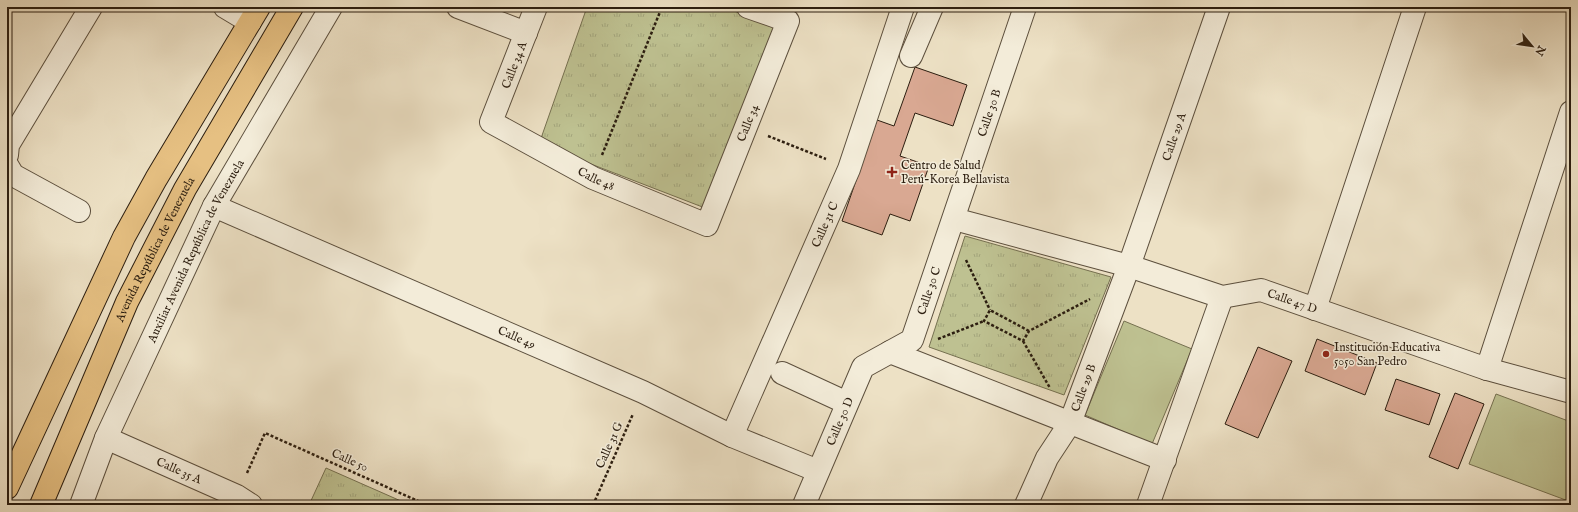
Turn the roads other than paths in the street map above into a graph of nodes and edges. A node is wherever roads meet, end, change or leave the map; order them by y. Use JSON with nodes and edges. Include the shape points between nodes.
{"nodes":[{"id":1,"x":91,"y":7,"type":"edge"},
{"id":2,"x":225,"y":7,"type":"edge"},
{"id":3,"x":292,"y":7,"type":"edge"},
{"id":4,"x":331,"y":7,"type":"edge"},
{"id":5,"x":458,"y":7,"type":"edge"},
{"id":6,"x":536,"y":7,"type":"edge"},
{"id":7,"x":748,"y":7,"type":"edge"},
{"id":8,"x":903,"y":7,"type":"edge"},
{"id":9,"x":932,"y":7,"type":"edge"},
{"id":10,"x":1025,"y":7,"type":"edge"},
{"id":11,"x":1220,"y":7,"type":"edge"},
{"id":12,"x":1415,"y":7,"type":"edge"},
{"id":13,"x":255,"y":14,"type":"edge"},
{"id":14,"x":526,"y":33,"type":"junction"},
{"id":15,"x":911,"y":56,"type":"dead end"},
{"id":16,"x":1571,"y":112,"type":"edge"},
{"id":17,"x":491,"y":122,"type":"joint"},
{"id":18,"x":7,"y":155,"type":"edge"},
{"id":19,"x":7,"y":165,"type":"edge"},
{"id":20,"x":214,"y":206,"type":"junction"},
{"id":21,"x":79,"y":211,"type":"dead end"},
{"id":22,"x":953,"y":224,"type":"junction"},
{"id":23,"x":707,"y":225,"type":"joint"},
{"id":24,"x":1130,"y":266,"type":"junction"},
{"id":25,"x":1222,"y":297,"type":"junction"},
{"id":26,"x":1315,"y":309,"type":"junction"},
{"id":27,"x":890,"y":352,"type":"junction"},
{"id":28,"x":1487,"y":369,"type":"junction"},
{"id":29,"x":782,"y":373,"type":"dead end"},
{"id":30,"x":1571,"y":392,"type":"edge"},
{"id":31,"x":847,"y":403,"type":"junction"},
{"id":32,"x":1070,"y":423,"type":"junction"},
{"id":33,"x":732,"y":436,"type":"junction"},
{"id":34,"x":106,"y":438,"type":"junction"},
{"id":35,"x":1165,"y":460,"type":"junction"},
{"id":36,"x":56,"y":471,"type":"junction"},
{"id":37,"x":818,"y":471,"type":"junction"},
{"id":38,"x":7,"y":488,"type":"edge"},
{"id":39,"x":244,"y":500,"type":"edge"},
{"id":40,"x":41,"y":505,"type":"edge"},
{"id":41,"x":49,"y":505,"type":"edge"},
{"id":42,"x":81,"y":505,"type":"edge"},
{"id":43,"x":804,"y":505,"type":"edge"},
{"id":44,"x":1026,"y":505,"type":"edge"},
{"id":45,"x":1148,"y":505,"type":"edge"}],
"edges":[{"from":1,"to":18,"type":"street","via":[[8,146]]},
{"from":2,"to":13,"type":"street"},
{"from":3,"to":36,"type":"main road","name":"Avenida República de Venezuela","via":[[185,189],[127,302]]},
{"from":4,"to":20,"type":"street","name":"Auxiliar Avenida República de Venezuela"},
{"from":5,"to":14,"type":"street"},
{"from":6,"to":14,"type":"street","name":"Calle 34 A"},
{"from":7,"to":23,"type":"street","name":"Calle 34","via":[[788,21]]},
{"from":8,"to":33,"type":"street","name":"Calle 31 C","via":[[849,168]]},
{"from":9,"to":15,"type":"street"},
{"from":10,"to":22,"type":"street","name":"Calle 30 B"},
{"from":11,"to":24,"type":"street","name":"Calle 29 A"},
{"from":12,"to":26,"type":"street"},
{"from":13,"to":38,"type":"main road","via":[[124,237]]},
{"from":14,"to":17,"type":"street","name":"Calle 34 A"},
{"from":16,"to":28,"type":"street"},
{"from":17,"to":23,"type":"street","name":"Calle 48","via":[[593,178]]},
{"from":19,"to":21,"type":"street","via":[[13,175]]},
{"from":20,"to":33,"type":"street","name":"Calle 49","via":[[643,392]]},
{"from":20,"to":34,"type":"street","name":"Auxiliar Avenida República de Venezuela"},
{"from":22,"to":24,"type":"street"},
{"from":22,"to":27,"type":"street","name":"Calle 30 C","via":[[912,340]]},
{"from":24,"to":25,"type":"street"},
{"from":24,"to":32,"type":"street","name":"Calle 29 B"},
{"from":25,"to":26,"type":"street","name":"Calle 47 D","via":[[1261,290]]},
{"from":25,"to":35,"type":"street"},
{"from":26,"to":28,"type":"street","name":"Calle 47 D"},
{"from":27,"to":31,"type":"street","name":"Calle 30 D","via":[[863,367]]},
{"from":27,"to":32,"type":"street"},
{"from":28,"to":30,"type":"street","name":"Calle 47 D"},
{"from":29,"to":31,"type":"street"},
{"from":31,"to":37,"type":"street","name":"Calle 30 D"},
{"from":32,"to":35,"type":"street"},
{"from":32,"to":44,"type":"street","name":"Calle 29 B","via":[[1047,458]]},
{"from":33,"to":37,"type":"street","name":"Calle 49"},
{"from":34,"to":39,"type":"street","name":"Calle 35 A"},
{"from":34,"to":42,"type":"street","name":"Auxiliar Avenida República de Venezuela"},
{"from":35,"to":45,"type":"street"},
{"from":36,"to":40,"type":"main road","name":"Avenida República de Venezuela"},
{"from":36,"to":41,"type":"main road"},
{"from":37,"to":43,"type":"street","name":"Calle 30 D"}]}
